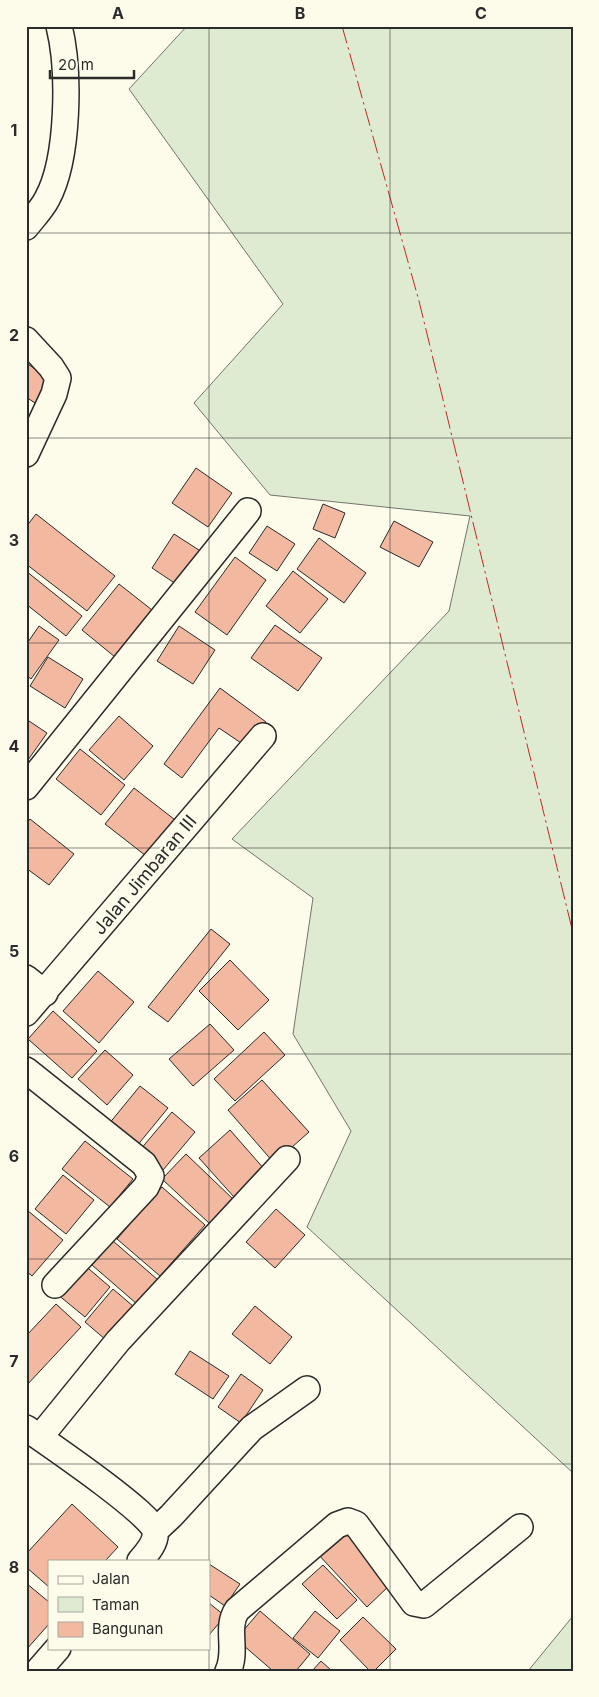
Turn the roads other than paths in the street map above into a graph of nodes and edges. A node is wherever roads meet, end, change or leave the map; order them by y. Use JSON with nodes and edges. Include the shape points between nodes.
{"nodes":[{"id":1,"x":59,"y":26,"type":"edge"},
{"id":2,"x":26,"y":227,"type":"edge"},
{"id":3,"x":26,"y":340,"type":"edge"},
{"id":4,"x":26,"y":454,"type":"edge"},
{"id":5,"x":248,"y":511,"type":"dead end"},
{"id":6,"x":263,"y":736,"type":"dead end"},
{"id":7,"x":26,"y":787,"type":"edge"},
{"id":8,"x":35,"y":986,"type":"edge"},
{"id":9,"x":26,"y":1013,"type":"edge"},
{"id":10,"x":26,"y":1070,"type":"edge"},
{"id":11,"x":287,"y":1159,"type":"dead end"},
{"id":12,"x":55,"y":1285,"type":"dead end"},
{"id":13,"x":307,"y":1390,"type":"dead end"},
{"id":14,"x":33,"y":1433,"type":"edge"},
{"id":15,"x":520,"y":1528,"type":"dead end"},
{"id":16,"x":155,"y":1531,"type":"junction"},
{"id":17,"x":143,"y":1558,"type":"edge"},
{"id":18,"x":56,"y":1650,"type":"edge"},
{"id":19,"x":38,"y":1671,"type":"edge"},
{"id":20,"x":228,"y":1671,"type":"edge"}],
"edges":[{"from":1,"to":2,"type":"street","via":[[64,47],[66,98],[62,153],[48,199]]},
{"from":3,"to":4,"type":"street","via":[[58,378],[54,394]]},
{"from":5,"to":7,"type":"street"},
{"from":6,"to":8,"type":"street","name":"Jalan Jimbaran III"},
{"from":8,"to":9,"type":"street","name":"Jalan Jimbaran III"},
{"from":10,"to":12,"type":"street","via":[[144,1164],[151,1176],[146,1187]]},
{"from":11,"to":14,"type":"street"},
{"from":13,"to":16,"type":"street","via":[[252,1428]]},
{"from":14,"to":16,"type":"street","via":[[130,1504]]},
{"from":15,"to":20,"type":"street","via":[[424,1606],[414,1603],[356,1524],[348,1521],[337,1525],[237,1610],[232,1618],[234,1654]]},
{"from":16,"to":17,"type":"street","via":[[154,1540]]},
{"from":18,"to":19,"type":"street"}]}
